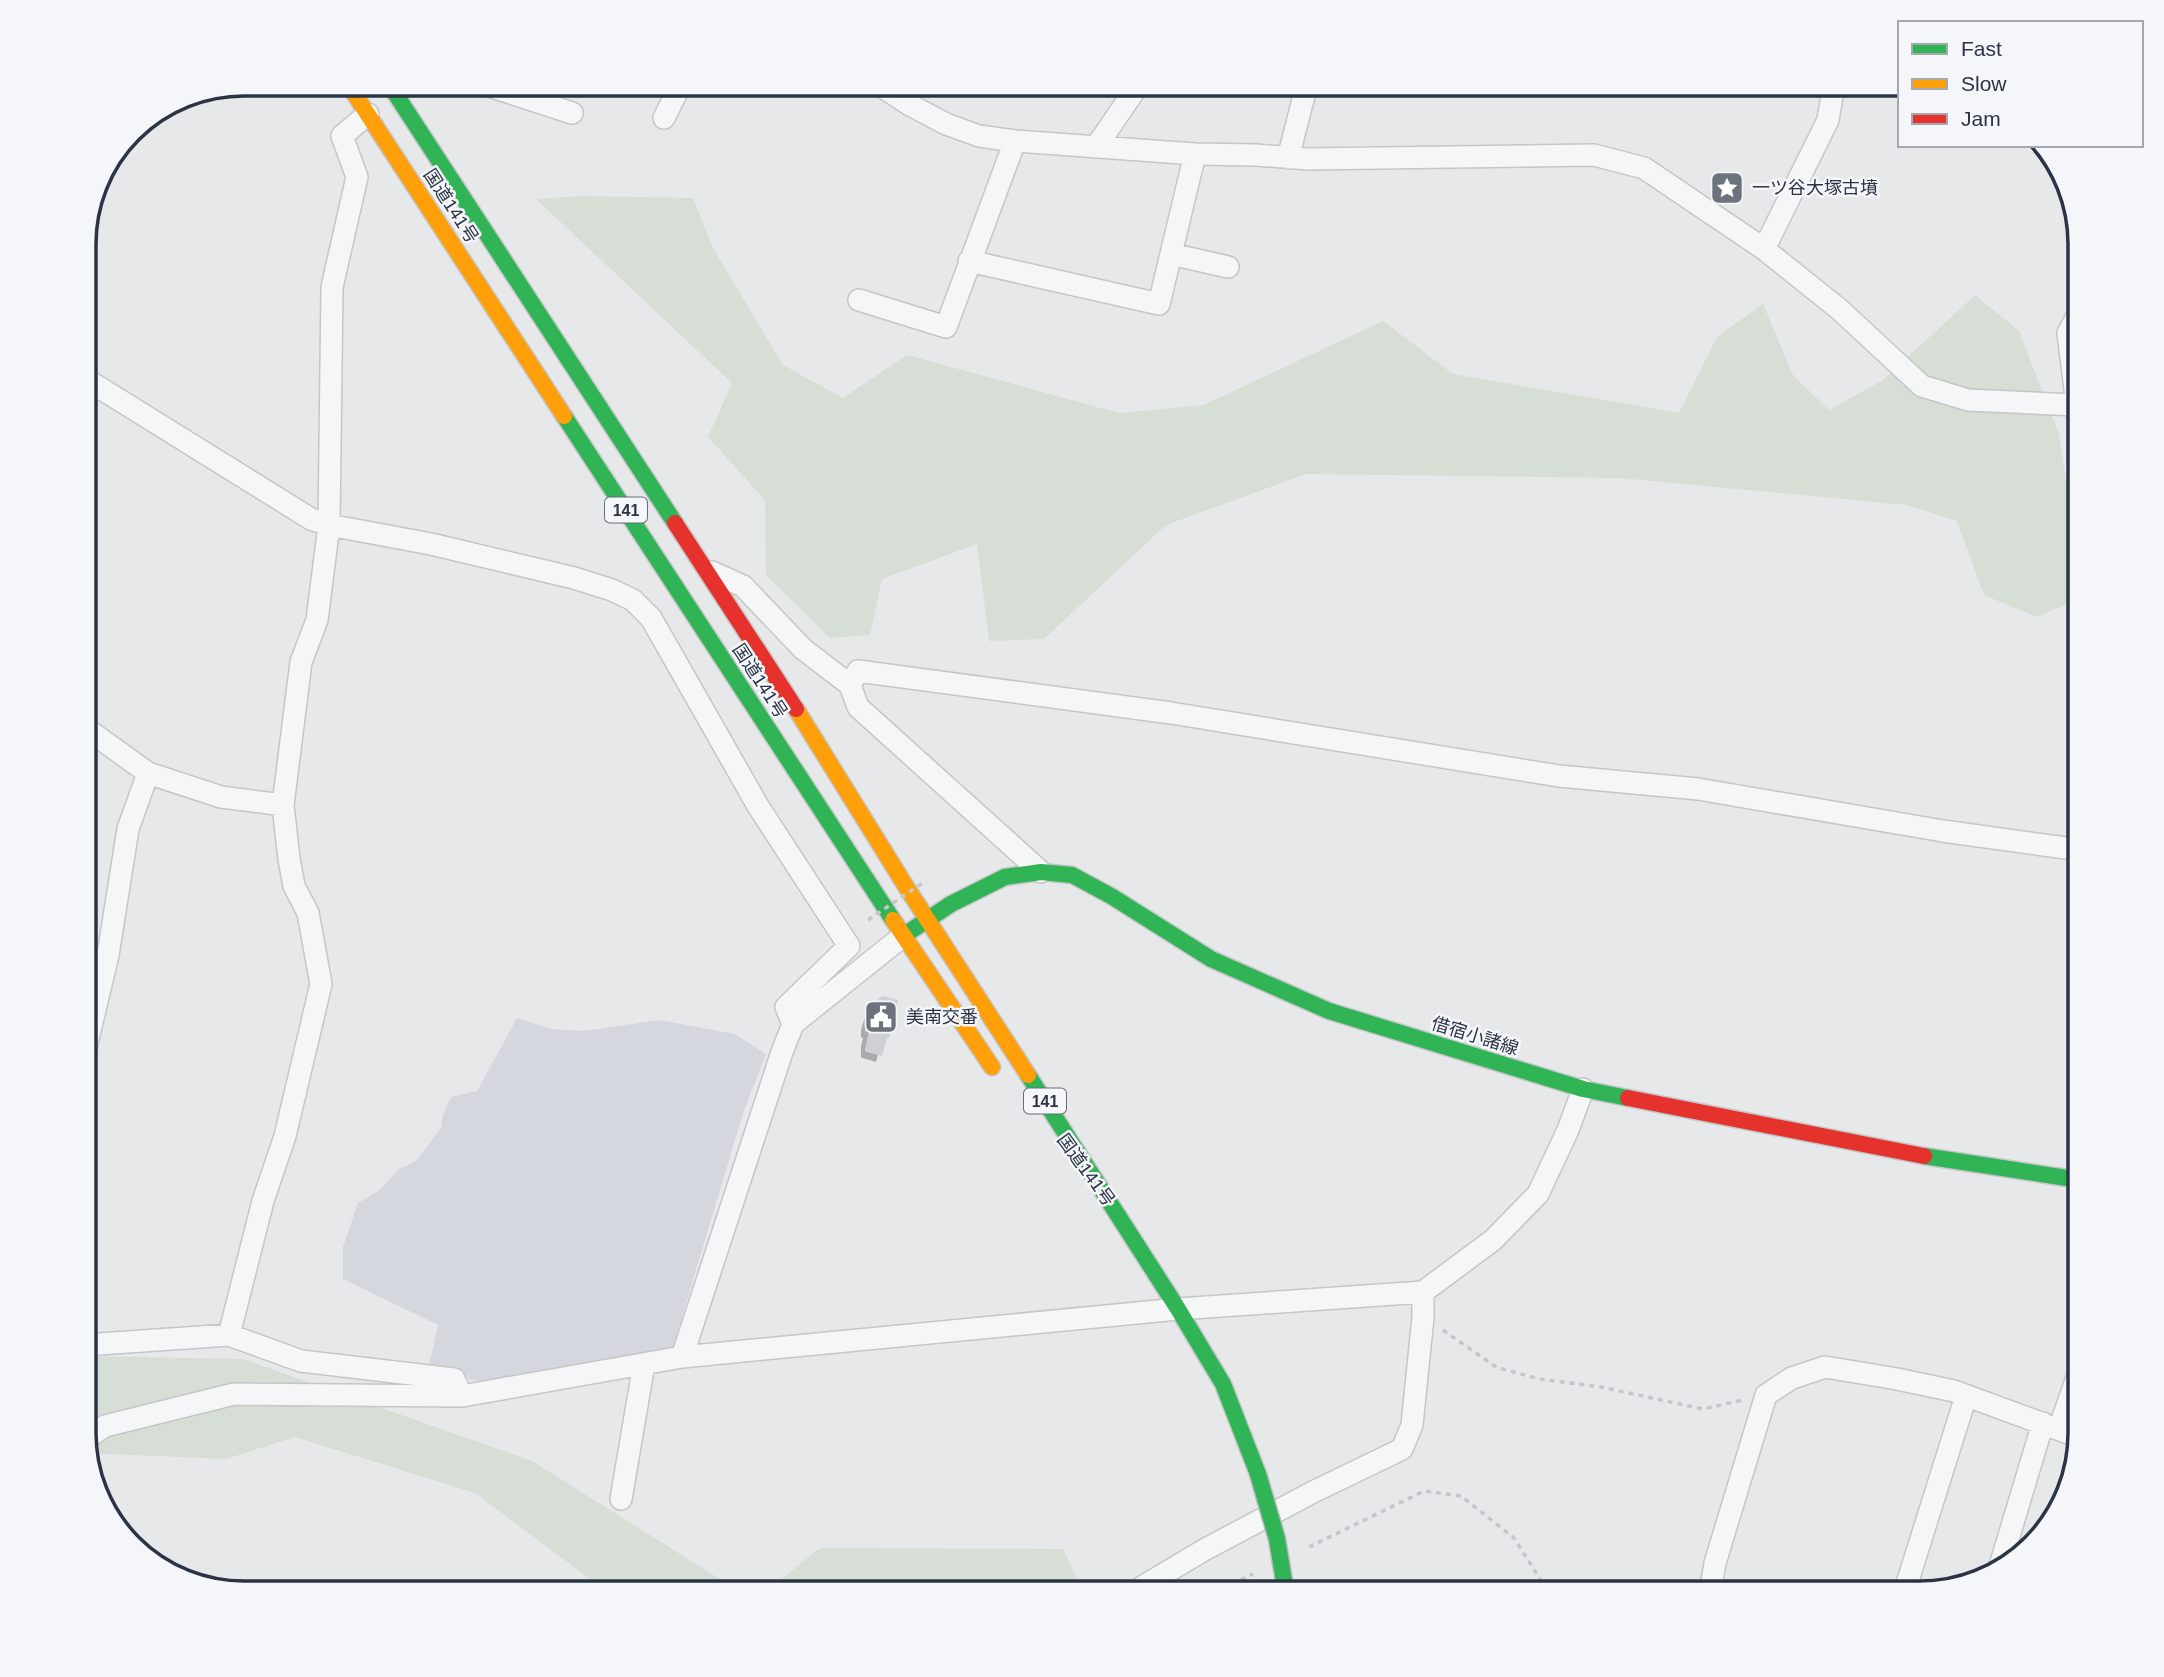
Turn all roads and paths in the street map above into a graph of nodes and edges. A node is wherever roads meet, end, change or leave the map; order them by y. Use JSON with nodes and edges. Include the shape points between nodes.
{"nodes":[{"id":1,"x":356,"y":96,"type":"edge"},
{"id":2,"x":404,"y":96,"type":"edge"},
{"id":3,"x":520,"y":96,"type":"edge"},
{"id":4,"x":675,"y":96,"type":"edge"},
{"id":5,"x":895,"y":96,"type":"edge"},
{"id":6,"x":1131,"y":96,"type":"edge"},
{"id":7,"x":1304,"y":96,"type":"edge"},
{"id":8,"x":1832,"y":96,"type":"edge"},
{"id":9,"x":572,"y":113,"type":"dead end"},
{"id":10,"x":368,"y":114,"type":"junction"},
{"id":11,"x":664,"y":118,"type":"dead end"},
{"id":12,"x":1015,"y":141,"type":"junction"},
{"id":13,"x":1096,"y":147,"type":"junction"},
{"id":14,"x":1195,"y":154,"type":"junction"},
{"id":15,"x":1288,"y":158,"type":"junction"},
{"id":16,"x":1764,"y":249,"type":"junction"},
{"id":17,"x":1171,"y":254,"type":"junction"},
{"id":18,"x":969,"y":261,"type":"junction"},
{"id":19,"x":1228,"y":267,"type":"dead end"},
{"id":20,"x":859,"y":300,"type":"dead end"},
{"id":21,"x":97,"y":386,"type":"edge"},
{"id":22,"x":2068,"y":398,"type":"edge"},
{"id":23,"x":329,"y":525,"type":"junction"},
{"id":24,"x":704,"y":569,"type":"junction"},
{"id":25,"x":850,"y":685,"type":"junction"},
{"id":26,"x":97,"y":736,"type":"edge"},
{"id":27,"x":148,"y":773,"type":"junction"},
{"id":28,"x":284,"y":806,"type":"junction"},
{"id":29,"x":2068,"y":848,"type":"edge"},
{"id":30,"x":1041,"y":872,"type":"junction"},
{"id":31,"x":924,"y":882,"type":"dead end"},
{"id":32,"x":868,"y":920,"type":"dead end"},
{"id":33,"x":929,"y":920,"type":"junction"},
{"id":34,"x":903,"y":936,"type":"junction"},
{"id":35,"x":97,"y":1001,"type":"edge"},
{"id":36,"x":793,"y":1024,"type":"junction"},
{"id":37,"x":997,"y":1075,"type":"dead end"},
{"id":38,"x":1583,"y":1089,"type":"junction"},
{"id":39,"x":2068,"y":1178,"type":"edge"},
{"id":40,"x":1122,"y":1253,"type":"dead end"},
{"id":41,"x":1161,"y":1283,"type":"junction"},
{"id":42,"x":1423,"y":1292,"type":"junction"},
{"id":43,"x":1178,"y":1309,"type":"junction"},
{"id":44,"x":1423,"y":1317,"type":"junction"},
{"id":45,"x":229,"y":1335,"type":"junction"},
{"id":46,"x":97,"y":1344,"type":"edge"},
{"id":47,"x":682,"y":1357,"type":"junction"},
{"id":48,"x":644,"y":1364,"type":"junction"},
{"id":49,"x":1766,"y":1395,"type":"junction"},
{"id":50,"x":462,"y":1396,"type":"junction"},
{"id":51,"x":1966,"y":1396,"type":"junction"},
{"id":52,"x":2068,"y":1406,"type":"edge"},
{"id":53,"x":2060,"y":1430,"type":"edge"},
{"id":54,"x":97,"y":1431,"type":"edge"},
{"id":55,"x":621,"y":1499,"type":"dead end"},
{"id":56,"x":1304,"y":1549,"type":"dead end"},
{"id":57,"x":2006,"y":1553,"type":"edge"},
{"id":58,"x":1153,"y":1581,"type":"edge"},
{"id":59,"x":1238,"y":1581,"type":"edge"},
{"id":60,"x":1258,"y":1581,"type":"edge"},
{"id":61,"x":1284,"y":1581,"type":"edge"},
{"id":62,"x":1541,"y":1581,"type":"edge"},
{"id":63,"x":1712,"y":1581,"type":"edge"},
{"id":64,"x":1908,"y":1581,"type":"edge"}],
"edges":[{"from":1,"to":10,"type":"main road","name":"国道141号","number":"141"},
{"from":2,"to":24,"type":"main road","name":"国道141号","number":"141"},
{"from":3,"to":9,"type":"street"},
{"from":4,"to":11,"type":"street"},
{"from":5,"to":12,"type":"street","via":[[946,124],[978,136]]},
{"from":6,"to":13,"type":"street"},
{"from":7,"to":15,"type":"street"},
{"from":8,"to":16,"type":"street","via":[[1828,120]]},
{"from":10,"to":23,"type":"street","via":[[342,136],[357,177],[332,287]]},
{"from":10,"to":34,"type":"main road","name":"国道141号","number":"141"},
{"from":12,"to":13,"type":"street"},
{"from":12,"to":18,"type":"street"},
{"from":13,"to":14,"type":"street"},
{"from":14,"to":15,"type":"street"},
{"from":14,"to":17,"type":"street"},
{"from":15,"to":16,"type":"street","via":[[1594,155],[1644,168]]},
{"from":16,"to":22,"type":"street","via":[[1839,309],[1922,386],[1968,400]]},
{"from":17,"to":18,"type":"street","via":[[1159,304]]},
{"from":17,"to":19,"type":"street"},
{"from":18,"to":20,"type":"street","via":[[946,327]]},
{"from":21,"to":23,"type":"street","via":[[311,519]]},
{"from":23,"to":28,"type":"street","via":[[317,620],[301,662]]},
{"from":23,"to":36,"type":"street","via":[[574,578],[633,600],[651,618],[758,806],[849,946],[786,1007]]},
{"from":24,"to":25,"type":"street","via":[[743,586],[803,649]]},
{"from":24,"to":33,"type":"main road","name":"国道141号","number":"141"},
{"from":25,"to":29,"type":"street","via":[[858,671],[1157,711],[1559,776],[1698,789]]},
{"from":25,"to":30,"type":"street","via":[[858,707]]},
{"from":26,"to":27,"type":"street"},
{"from":27,"to":28,"type":"street","via":[[221,797]]},
{"from":27,"to":35,"type":"street","via":[[128,829]]},
{"from":28,"to":45,"type":"street","via":[[294,886],[308,913],[321,984],[285,1136],[263,1200]]},
{"from":30,"to":33,"type":"main road","name":"借宿小諸線","via":[[1005,877]]},
{"from":30,"to":38,"type":"main road","name":"借宿小諸線","via":[[1072,875],[1211,958],[1329,1011]]},
{"from":31,"to":32,"type":"path","bridge":true},
{"from":33,"to":34,"type":"main road","name":"借宿小諸線"},
{"from":33,"to":41,"type":"main road","name":"国道141号","number":"141"},
{"from":34,"to":36,"type":"street"},
{"from":34,"to":37,"type":"main road","name":"国道141号","number":"141"},
{"from":36,"to":47,"type":"street"},
{"from":38,"to":39,"type":"main road","name":"借宿小諸線","via":[[1961,1163]]},
{"from":38,"to":42,"type":"street","via":[[1538,1194],[1493,1240]]},
{"from":40,"to":41,"type":"main road","name":"国道141号","number":"141"},
{"from":41,"to":43,"type":"main road","name":"国道141号","number":"141"},
{"from":42,"to":43,"type":"street"},
{"from":42,"to":44,"type":"street"},
{"from":43,"to":47,"type":"street"},
{"from":43,"to":61,"type":"main road","name":"国道141号","number":"141","bridge":true,"via":[[1223,1384],[1258,1474]]},
{"from":44,"to":49,"type":"path","via":[[1496,1367],[1539,1379],[1703,1409]]},
{"from":44,"to":58,"type":"street","via":[[1412,1425],[1402,1449]]},
{"from":45,"to":46,"type":"street"},
{"from":45,"to":50,"type":"street","via":[[302,1361],[454,1379]]},
{"from":47,"to":48,"type":"street"},
{"from":48,"to":50,"type":"street"},
{"from":48,"to":55,"type":"street"},
{"from":49,"to":51,"type":"street","via":[[1792,1378],[1825,1367]]},
{"from":49,"to":63,"type":"street"},
{"from":50,"to":54,"type":"street","via":[[234,1394]]},
{"from":51,"to":53,"type":"street"},
{"from":51,"to":64,"type":"street"},
{"from":52,"to":53,"type":"street"},
{"from":53,"to":57,"type":"street"},
{"from":56,"to":62,"type":"path","via":[[1424,1491],[1461,1496],[1514,1538]]},
{"from":59,"to":60,"type":"path","via":[[1256,1572]]}]}
